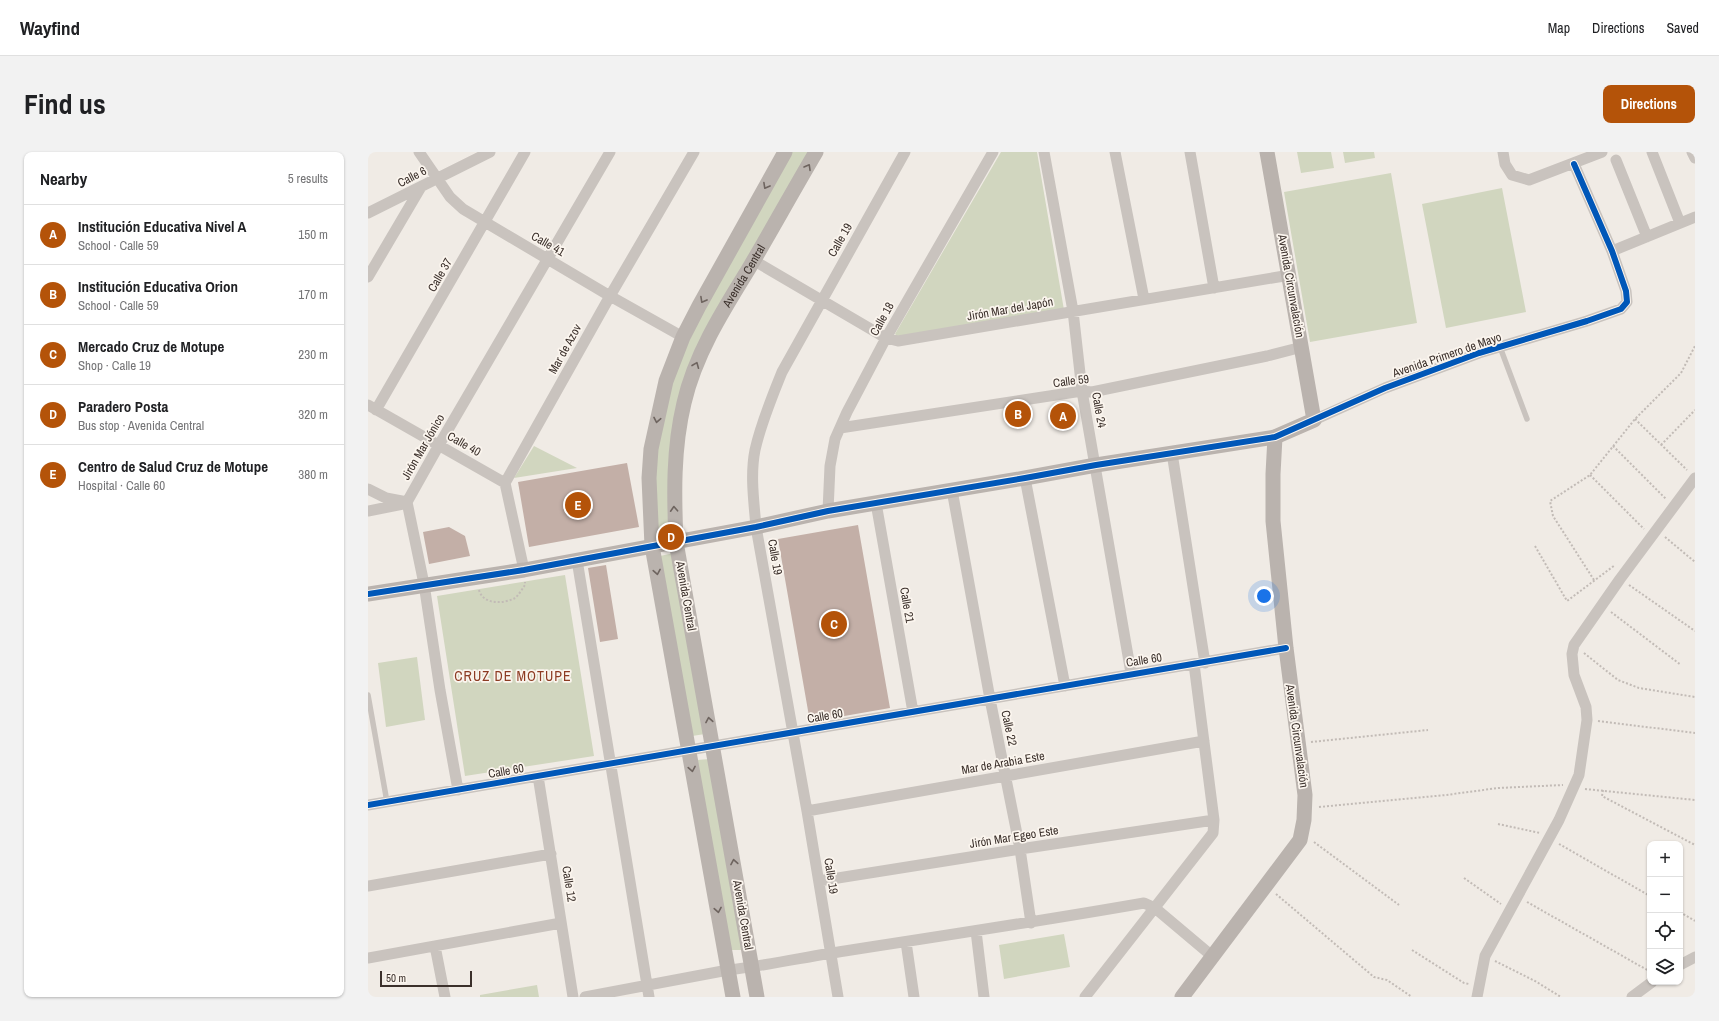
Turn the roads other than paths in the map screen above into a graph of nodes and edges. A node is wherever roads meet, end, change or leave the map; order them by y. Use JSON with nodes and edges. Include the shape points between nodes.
{"nodes":[{"id":1,"x":419,"y":152,"type":"edge"},
{"id":2,"x":490,"y":152,"type":"edge"},
{"id":3,"x":525,"y":152,"type":"edge"},
{"id":4,"x":610,"y":152,"type":"edge"},
{"id":5,"x":694,"y":152,"type":"edge"},
{"id":6,"x":785,"y":152,"type":"edge"},
{"id":7,"x":816,"y":152,"type":"edge"},
{"id":8,"x":905,"y":152,"type":"edge"},
{"id":9,"x":993,"y":152,"type":"edge"},
{"id":10,"x":1044,"y":152,"type":"edge"},
{"id":11,"x":1115,"y":152,"type":"edge"},
{"id":12,"x":1190,"y":152,"type":"edge"},
{"id":13,"x":1267,"y":152,"type":"edge"},
{"id":14,"x":1503,"y":152,"type":"edge"},
{"id":15,"x":1602,"y":152,"type":"edge"},
{"id":16,"x":1652,"y":152,"type":"edge"},
{"id":17,"x":1692,"y":152,"type":"edge"},
{"id":18,"x":1695,"y":158,"type":"edge"},
{"id":19,"x":1616,"y":160,"type":"dead end"},
{"id":20,"x":1574,"y":164,"type":"junction"},
{"id":21,"x":436,"y":179,"type":"junction"},
{"id":22,"x":421,"y":187,"type":"junction"},
{"id":23,"x":368,"y":213,"type":"edge"},
{"id":24,"x":1695,"y":217,"type":"edge"},
{"id":25,"x":485,"y":223,"type":"junction"},
{"id":26,"x":1680,"y":223,"type":"junction"},
{"id":27,"x":1647,"y":237,"type":"junction"},
{"id":28,"x":1612,"y":251,"type":"junction"},
{"id":29,"x":548,"y":259,"type":"junction"},
{"id":30,"x":753,"y":260,"type":"junction"},
{"id":31,"x":1290,"y":275,"type":"junction"},
{"id":32,"x":368,"y":277,"type":"edge"},
{"id":33,"x":1214,"y":288,"type":"junction"},
{"id":34,"x":610,"y":296,"type":"junction"},
{"id":35,"x":1144,"y":299,"type":"junction"},
{"id":36,"x":821,"y":300,"type":"junction"},
{"id":37,"x":1073,"y":311,"type":"junction"},
{"id":38,"x":683,"y":337,"type":"junction"},
{"id":39,"x":886,"y":338,"type":"junction"},
{"id":40,"x":1302,"y":347,"type":"junction"},
{"id":41,"x":1500,"y":347,"type":"junction"},
{"id":42,"x":1082,"y":391,"type":"junction"},
{"id":43,"x":372,"y":407,"type":"edge"},
{"id":44,"x":1527,"y":419,"type":"dead end"},
{"id":45,"x":1314,"y":420,"type":"junction"},
{"id":46,"x":840,"y":428,"type":"junction"},
{"id":47,"x":1275,"y":437,"type":"junction"},
{"id":48,"x":439,"y":445,"type":"junction"},
{"id":49,"x":1172,"y":453,"type":"junction"},
{"id":50,"x":1096,"y":465,"type":"junction"},
{"id":51,"x":1025,"y":478,"type":"junction"},
{"id":52,"x":1695,"y":478,"type":"edge"},
{"id":53,"x":505,"y":483,"type":"junction"},
{"id":54,"x":368,"y":489,"type":"edge"},
{"id":55,"x":952,"y":490,"type":"junction"},
{"id":56,"x":407,"y":502,"type":"junction"},
{"id":57,"x":876,"y":503,"type":"junction"},
{"id":58,"x":368,"y":511,"type":"edge"},
{"id":59,"x":828,"y":511,"type":"junction"},
{"id":60,"x":756,"y":527,"type":"junction"},
{"id":61,"x":676,"y":542,"type":"junction"},
{"id":62,"x":652,"y":546,"type":"junction"},
{"id":63,"x":577,"y":560,"type":"junction"},
{"id":64,"x":524,"y":570,"type":"junction"},
{"id":65,"x":424,"y":584,"type":"junction"},
{"id":66,"x":368,"y":594,"type":"edge"},
{"id":67,"x":1286,"y":648,"type":"junction"},
{"id":68,"x":1200,"y":663,"type":"junction"},
{"id":69,"x":1131,"y":674,"type":"junction"},
{"id":70,"x":1065,"y":686,"type":"junction"},
{"id":71,"x":368,"y":694,"type":"edge"},
{"id":72,"x":990,"y":699,"type":"junction"},
{"id":73,"x":913,"y":712,"type":"junction"},
{"id":74,"x":792,"y":732,"type":"junction"},
{"id":75,"x":1204,"y":741,"type":"junction"},
{"id":76,"x":714,"y":746,"type":"junction"},
{"id":77,"x":689,"y":750,"type":"junction"},
{"id":78,"x":611,"y":763,"type":"junction"},
{"id":79,"x":538,"y":776,"type":"junction"},
{"id":80,"x":1006,"y":776,"type":"junction"},
{"id":81,"x":458,"y":790,"type":"junction"},
{"id":82,"x":387,"y":802,"type":"junction"},
{"id":83,"x":368,"y":805,"type":"edge"},
{"id":84,"x":807,"y":811,"type":"junction"},
{"id":85,"x":1214,"y":820,"type":"junction"},
{"id":86,"x":1020,"y":849,"type":"junction"},
{"id":87,"x":551,"y":854,"type":"junction"},
{"id":88,"x":819,"y":881,"type":"junction"},
{"id":89,"x":368,"y":886,"type":"edge"},
{"id":90,"x":1155,"y":908,"type":"junction"},
{"id":91,"x":562,"y":923,"type":"junction"},
{"id":92,"x":1031,"y":923,"type":"junction"},
{"id":93,"x":976,"y":931,"type":"junction"},
{"id":94,"x":906,"y":942,"type":"junction"},
{"id":95,"x":435,"y":946,"type":"junction"},
{"id":96,"x":831,"y":953,"type":"junction"},
{"id":97,"x":1212,"y":956,"type":"junction"},
{"id":98,"x":1695,"y":957,"type":"edge"},
{"id":99,"x":368,"y":958,"type":"edge"},
{"id":100,"x":1683,"y":963,"type":"edge"},
{"id":101,"x":752,"y":967,"type":"junction"},
{"id":102,"x":728,"y":970,"type":"junction"},
{"id":103,"x":1648,"y":985,"type":"edge"},
{"id":104,"x":648,"y":986,"type":"junction"},
{"id":105,"x":1478,"y":992,"type":"edge"},
{"id":106,"x":445,"y":997,"type":"edge"},
{"id":107,"x":573,"y":997,"type":"edge"},
{"id":108,"x":585,"y":997,"type":"edge"},
{"id":109,"x":649,"y":997,"type":"edge"},
{"id":110,"x":733,"y":997,"type":"edge"},
{"id":111,"x":757,"y":997,"type":"edge"},
{"id":112,"x":838,"y":997,"type":"edge"},
{"id":113,"x":914,"y":997,"type":"edge"},
{"id":114,"x":984,"y":997,"type":"edge"},
{"id":115,"x":1085,"y":997,"type":"edge"},
{"id":116,"x":1182,"y":997,"type":"edge"},
{"id":117,"x":1632,"y":997,"type":"edge"}],
"edges":[{"from":1,"to":21,"type":"street","name":"Calle 41"},
{"from":2,"to":21,"type":"street","name":"Calle 6"},
{"from":3,"to":25,"type":"street","name":"Calle 37"},
{"from":4,"to":29,"type":"street","name":"Jirón Mar Jónico"},
{"from":5,"to":34,"type":"street","name":"Mar de Azov"},
{"from":6,"to":38,"type":"street","name":"Avenida Central","one_way":true},
{"from":30,"to":7,"type":"street","name":"Avenida Central","one_way":true},
{"from":8,"to":36,"type":"street","name":"Calle 19"},
{"from":9,"to":39,"type":"street","name":"Calle 18"},
{"from":10,"to":37,"type":"street","name":"Calle 24"},
{"from":11,"to":35,"type":"street"},
{"from":12,"to":33,"type":"street"},
{"from":13,"to":31,"type":"street","name":"Avenida Circunvalación"},
{"from":14,"to":20,"type":"street","via":[[1505,164],[1512,175],[1529,180]]},
{"from":15,"to":20,"type":"street"},
{"from":16,"to":26,"type":"street"},
{"from":17,"to":18,"type":"street"},
{"from":19,"to":27,"type":"street"},
{"from":20,"to":28,"type":"street"},
{"from":21,"to":22,"type":"street","name":"Calle 6"},
{"from":21,"to":25,"type":"street","name":"Calle 41","via":[[457,204]]},
{"from":22,"to":23,"type":"street","name":"Calle 6"},
{"from":22,"to":32,"type":"street"},
{"from":24,"to":26,"type":"street"},
{"from":25,"to":29,"type":"street","name":"Calle 41"},
{"from":25,"to":43,"type":"street","name":"Calle 37"},
{"from":26,"to":27,"type":"street"},
{"from":27,"to":28,"type":"street"},
{"from":28,"to":41,"type":"street","name":"Avenida Primero de Mayo","via":[[1628,302],[1621,309]]},
{"from":29,"to":34,"type":"street","name":"Calle 41"},
{"from":29,"to":48,"type":"street","name":"Jirón Mar Jónico"},
{"from":30,"to":36,"type":"street","name":"Jirón Mar del Japón"},
{"from":61,"to":30,"type":"street","name":"Avenida Central","one_way":true,"via":[[674,495],[678,432],[684,402],[695,368],[713,329]]},
{"from":31,"to":33,"type":"street","name":"Jirón Mar del Japón"},
{"from":31,"to":40,"type":"street","name":"Avenida Circunvalación"},
{"from":33,"to":35,"type":"street","name":"Jirón Mar del Japón"},
{"from":34,"to":38,"type":"street","name":"Calle 41"},
{"from":34,"to":53,"type":"street","name":"Mar de Azov"},
{"from":35,"to":37,"type":"street","name":"Jirón Mar del Japón"},
{"from":36,"to":39,"type":"street","name":"Jirón Mar del Japón"},
{"from":36,"to":60,"type":"street","name":"Calle 19","via":[[782,372],[767,408],[755,451],[753,494]]},
{"from":37,"to":39,"type":"street","name":"Jirón Mar del Japón","via":[[898,341]]},
{"from":37,"to":42,"type":"street","name":"Calle 24"},
{"from":38,"to":62,"type":"street","name":"Avenida Central","one_way":true,"via":[[666,381],[651,449],[649,478]]},
{"from":39,"to":46,"type":"street","name":"Calle 18"},
{"from":40,"to":42,"type":"street","name":"Calle 59","via":[[1099,390]]},
{"from":40,"to":45,"type":"street","name":"Avenida Circunvalación"},
{"from":41,"to":44,"type":"lane"},
{"from":41,"to":45,"type":"street","name":"Avenida Primero de Mayo","via":[[1386,388]]},
{"from":42,"to":46,"type":"street","name":"Calle 59"},
{"from":42,"to":50,"type":"street","name":"Calle 24"},
{"from":43,"to":48,"type":"street","name":"Calle 40"},
{"from":45,"to":47,"type":"street","name":"Avenida Primero de Mayo"},
{"from":46,"to":59,"type":"street","name":"Calle 18","via":[[830,466]]},
{"from":47,"to":49,"type":"street"},
{"from":47,"to":67,"type":"street","name":"Avenida Circunvalación","via":[[1273,521]]},
{"from":48,"to":53,"type":"street","name":"Calle 40"},
{"from":48,"to":56,"type":"street","name":"Jirón Mar Jónico"},
{"from":49,"to":50,"type":"street"},
{"from":49,"to":68,"type":"street"},
{"from":50,"to":51,"type":"street"},
{"from":50,"to":69,"type":"street","name":"Calle 24"},
{"from":51,"to":55,"type":"street"},
{"from":51,"to":70,"type":"street"},
{"from":52,"to":105,"type":"street","via":[[1574,645],[1574,675],[1586,707],[1587,720],[1579,775],[1549,838],[1485,956]]},
{"from":53,"to":64,"type":"street"},
{"from":54,"to":56,"type":"street","via":[[386,498]]},
{"from":55,"to":57,"type":"street"},
{"from":55,"to":72,"type":"street","name":"Calle 22"},
{"from":56,"to":58,"type":"street"},
{"from":56,"to":65,"type":"street"},
{"from":57,"to":59,"type":"street"},
{"from":57,"to":73,"type":"street","name":"Calle 21"},
{"from":59,"to":60,"type":"street"},
{"from":60,"to":61,"type":"street"},
{"from":60,"to":74,"type":"street","name":"Calle 19"},
{"from":61,"to":62,"type":"street"},
{"from":76,"to":61,"type":"street","name":"Avenida Central","one_way":true},
{"from":62,"to":63,"type":"street"},
{"from":62,"to":77,"type":"street","name":"Avenida Central","one_way":true},
{"from":63,"to":64,"type":"street"},
{"from":63,"to":78,"type":"street"},
{"from":64,"to":65,"type":"street"},
{"from":65,"to":66,"type":"street"},
{"from":65,"to":81,"type":"street"},
{"from":67,"to":68,"type":"street","name":"Calle 60"},
{"from":67,"to":97,"type":"street","name":"Avenida Circunvalación","via":[[1305,796],[1300,840]]},
{"from":68,"to":69,"type":"street","name":"Calle 60"},
{"from":68,"to":75,"type":"street"},
{"from":69,"to":70,"type":"street","name":"Calle 60"},
{"from":70,"to":72,"type":"street","name":"Calle 60"},
{"from":71,"to":82,"type":"lane"},
{"from":72,"to":73,"type":"street","name":"Calle 60"},
{"from":72,"to":80,"type":"street","name":"Calle 22"},
{"from":73,"to":74,"type":"street","name":"Calle 60"},
{"from":74,"to":76,"type":"street","name":"Calle 60"},
{"from":74,"to":84,"type":"street","name":"Calle 19"},
{"from":75,"to":80,"type":"street","name":"Mar de Arabia Este"},
{"from":75,"to":85,"type":"street"},
{"from":76,"to":77,"type":"street","name":"Calle 60"},
{"from":101,"to":76,"type":"street","name":"Avenida Central","one_way":true},
{"from":77,"to":78,"type":"street","name":"Calle 60"},
{"from":77,"to":102,"type":"street","name":"Avenida Central","one_way":true},
{"from":78,"to":79,"type":"street","name":"Calle 60"},
{"from":78,"to":104,"type":"street"},
{"from":79,"to":81,"type":"street","name":"Calle 60"},
{"from":79,"to":87,"type":"street","name":"Calle 12"},
{"from":80,"to":84,"type":"street","name":"Mar de Arabia Este"},
{"from":80,"to":86,"type":"street","name":"Calle 22"},
{"from":81,"to":82,"type":"street","name":"Calle 60"},
{"from":82,"to":83,"type":"street","name":"Calle 60"},
{"from":84,"to":88,"type":"street","name":"Calle 19"},
{"from":85,"to":86,"type":"street","name":"Jirón Mar Egeo Este"},
{"from":85,"to":90,"type":"street","via":[[1213,833]]},
{"from":86,"to":88,"type":"street","name":"Jirón Mar Egeo Este"},
{"from":86,"to":92,"type":"street","name":"Calle 22"},
{"from":87,"to":89,"type":"street"},
{"from":87,"to":91,"type":"street","name":"Calle 12"},
{"from":88,"to":96,"type":"street","name":"Calle 19"},
{"from":90,"to":92,"type":"street","via":[[1144,903]]},
{"from":90,"to":97,"type":"street"},
{"from":90,"to":115,"type":"street"},
{"from":91,"to":95,"type":"street"},
{"from":91,"to":107,"type":"street","name":"Calle 12"},
{"from":92,"to":93,"type":"street"},
{"from":93,"to":94,"type":"street"},
{"from":93,"to":114,"type":"street"},
{"from":94,"to":96,"type":"street"},
{"from":94,"to":113,"type":"street"},
{"from":95,"to":99,"type":"street"},
{"from":95,"to":106,"type":"street"},
{"from":96,"to":101,"type":"street"},
{"from":96,"to":112,"type":"street","name":"Calle 19"},
{"from":97,"to":116,"type":"street","name":"Avenida Circunvalación"},
{"from":98,"to":100,"type":"street"},
{"from":101,"to":102,"type":"street"},
{"from":101,"to":111,"type":"street","name":"Avenida Central"},
{"from":102,"to":104,"type":"street"},
{"from":102,"to":110,"type":"street","name":"Avenida Central"},
{"from":103,"to":117,"type":"street"},
{"from":104,"to":108,"type":"street"},
{"from":104,"to":109,"type":"street"}]}
